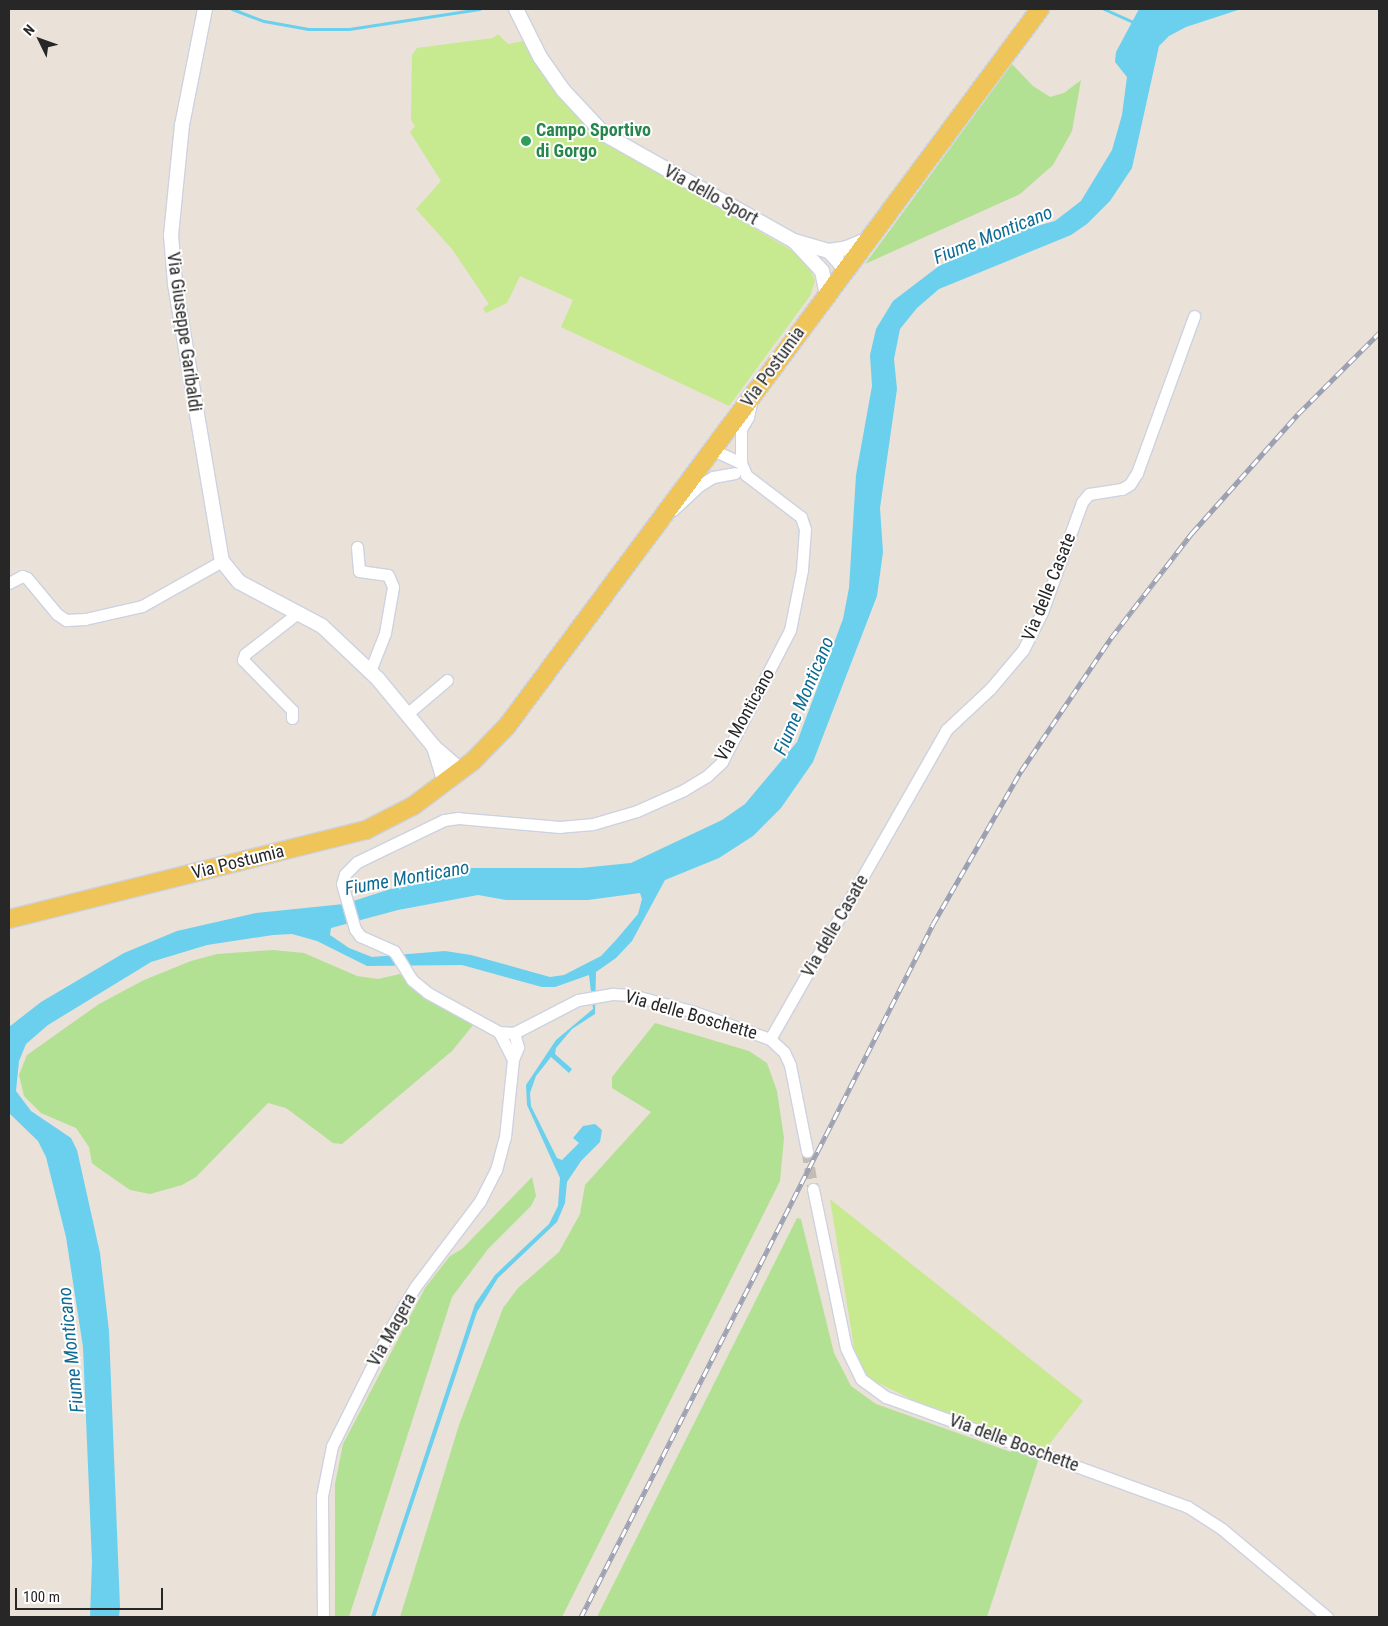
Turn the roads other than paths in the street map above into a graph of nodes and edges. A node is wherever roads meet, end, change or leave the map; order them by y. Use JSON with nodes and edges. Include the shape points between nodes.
{"nodes":[{"id":1,"x":1040,"y":9,"type":"edge"},
{"id":2,"x":204,"y":11,"type":"edge"},
{"id":3,"x":518,"y":14,"type":"edge"},
{"id":4,"x":868,"y":239,"type":"junction"},
{"id":5,"x":794,"y":241,"type":"junction"},
{"id":6,"x":829,"y":251,"type":"junction"},
{"id":7,"x":812,"y":258,"type":"junction"},
{"id":8,"x":845,"y":270,"type":"junction"},
{"id":9,"x":827,"y":295,"type":"junction"},
{"id":10,"x":1194,"y":316,"type":"dead end"},
{"id":11,"x":753,"y":395,"type":"junction"},
{"id":12,"x":713,"y":450,"type":"junction"},
{"id":13,"x":741,"y":470,"type":"junction"},
{"id":14,"x":662,"y":518,"type":"junction"},
{"id":15,"x":357,"y":546,"type":"dead end"},
{"id":16,"x":222,"y":562,"type":"junction"},
{"id":17,"x":9,"y":583,"type":"edge"},
{"id":18,"x":299,"y":612,"type":"junction"},
{"id":19,"x":370,"y":671,"type":"junction"},
{"id":20,"x":447,"y":680,"type":"dead end"},
{"id":21,"x":408,"y":713,"type":"junction"},
{"id":22,"x":292,"y":718,"type":"dead end"},
{"id":23,"x":434,"y":747,"type":"junction"},
{"id":24,"x":454,"y":777,"type":"junction"},
{"id":25,"x":9,"y":919,"type":"edge"},
{"id":26,"x":530,"y":1026,"type":"junction"},
{"id":27,"x":499,"y":1032,"type":"junction"},
{"id":28,"x":514,"y":1034,"type":"junction"},
{"id":29,"x":770,"y":1039,"type":"junction"},
{"id":30,"x":518,"y":1047,"type":"junction"},
{"id":31,"x":513,"y":1059,"type":"junction"},
{"id":32,"x":807,"y":1151,"type":"tunnel mouth"},
{"id":33,"x":813,"y":1189,"type":"tunnel mouth"},
{"id":34,"x":322,"y":1617,"type":"edge"},
{"id":35,"x":1327,"y":1617,"type":"edge"}],
"edges":[{"from":1,"to":4,"type":"main road","name":"Via Postumia"},
{"from":2,"to":16,"type":"street","name":"Via Giuseppe Garibaldi","via":[[182,125],[171,235],[177,294]]},
{"from":3,"to":5,"type":"street","name":"Via dello Sport","via":[[540,57],[563,90],[604,134]]},
{"from":4,"to":6,"type":"street"},
{"from":4,"to":8,"type":"main road","name":"Via Postumia"},
{"from":5,"to":6,"type":"street","name":"Via dello Sport"},
{"from":5,"to":7,"type":"street"},
{"from":6,"to":8,"type":"street"},
{"from":7,"to":8,"type":"street"},
{"from":7,"to":9,"type":"street","via":[[822,271]]},
{"from":8,"to":9,"type":"main road","name":"Via Postumia"},
{"from":9,"to":11,"type":"main road","name":"Via Postumia"},
{"from":10,"to":29,"type":"street","name":"Via delle Casate","via":[[1137,473],[1122,489],[1089,494],[1082,502],[1042,612],[1023,650],[990,689],[946,730]]},
{"from":11,"to":12,"type":"main road","name":"Via Postumia"},
{"from":11,"to":13,"type":"street","via":[[741,430]]},
{"from":12,"to":13,"type":"street","name":"Via Monticano"},
{"from":12,"to":14,"type":"main road","name":"Via Postumia"},
{"from":13,"to":14,"type":"street","via":[[713,477]]},
{"from":13,"to":27,"type":"street","name":"Via Monticano","via":[[801,517],[805,529],[802,570],[790,630],[728,753],[714,771],[684,790],[637,811],[593,824],[560,827],[458,818],[444,820],[357,862],[346,874],[343,887],[360,936],[394,951],[412,980],[428,993]]},
{"from":14,"to":24,"type":"main road","name":"Via Postumia","via":[[507,726]]},
{"from":15,"to":19,"type":"street","via":[[359,571],[388,575],[393,586],[384,633]]},
{"from":16,"to":17,"type":"street","via":[[142,606],[84,619],[66,620],[57,614],[27,578],[22,576]]},
{"from":16,"to":18,"type":"street","via":[[239,582]]},
{"from":18,"to":19,"type":"street","via":[[322,626]]},
{"from":18,"to":22,"type":"street","via":[[245,654],[243,660],[292,710]]},
{"from":19,"to":21,"type":"street"},
{"from":20,"to":21,"type":"street"},
{"from":21,"to":23,"type":"street"},
{"from":23,"to":24,"type":"street"},
{"from":23,"to":24,"type":"street"},
{"from":24,"to":25,"type":"main road","name":"Via Postumia","via":[[413,806],[366,830]]},
{"from":26,"to":28,"type":"street","name":"Via delle Boschette"},
{"from":26,"to":29,"type":"street","name":"Via delle Boschette","via":[[589,997],[632,995],[754,1031]]},
{"from":26,"to":30,"type":"street","name":"Via Magera"},
{"from":27,"to":28,"type":"street"},
{"from":27,"to":31,"type":"street"},
{"from":28,"to":30,"type":"street"},
{"from":29,"to":32,"type":"street","name":"Via delle Boschette","via":[[784,1052],[790,1065]]},
{"from":30,"to":31,"type":"street","name":"Via Magera"},
{"from":31,"to":34,"type":"street","name":"Via Magera","via":[[505,1137],[496,1170],[462,1228],[415,1287],[332,1446],[322,1496]]},
{"from":33,"to":35,"type":"street","name":"Via delle Boschette","via":[[846,1348],[861,1379],[886,1396],[1197,1512]]}]}
